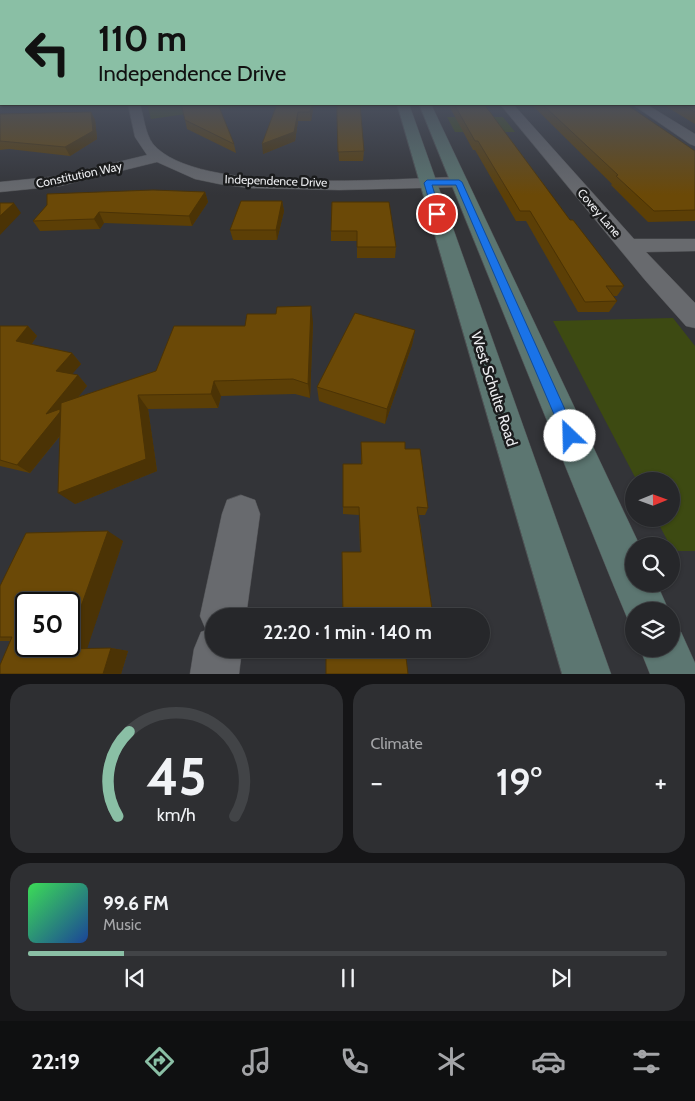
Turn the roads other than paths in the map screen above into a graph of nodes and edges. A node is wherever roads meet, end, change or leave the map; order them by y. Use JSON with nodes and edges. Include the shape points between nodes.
{"nodes":[{"id":1,"x":140,"y":132,"type":"edge"},
{"id":2,"x":412,"y":132,"type":"edge"},
{"id":3,"x":438,"y":132,"type":"edge"},
{"id":4,"x":530,"y":132,"type":"edge"},
{"id":5,"x":682,"y":132,"type":"edge"},
{"id":6,"x":695,"y":141,"type":"edge"},
{"id":7,"x":158,"y":157,"type":"junction"},
{"id":8,"x":459,"y":182,"type":"junction"},
{"id":9,"x":427,"y":183,"type":"junction"},
{"id":10,"x":0,"y":187,"type":"edge"},
{"id":11,"x":695,"y":245,"type":"edge"},
{"id":12,"x":628,"y":246,"type":"junction"},
{"id":13,"x":695,"y":319,"type":"edge"},
{"id":14,"x":240,"y":514,"type":"dead end"},
{"id":15,"x":625,"y":561,"type":"edge"},
{"id":16,"x":224,"y":608,"type":"edge"},
{"id":17,"x":667,"y":657,"type":"edge"},
{"id":18,"x":217,"y":658,"type":"edge"},
{"id":19,"x":214,"y":674,"type":"edge"},
{"id":20,"x":587,"y":674,"type":"edge"},
{"id":21,"x":674,"y":674,"type":"edge"}],
"edges":[{"from":1,"to":7,"type":"street","name":"Independence Drive"},
{"from":2,"to":9,"type":"main road","name":"West Schulte Road"},
{"from":3,"to":8,"type":"main road"},
{"from":4,"to":12,"type":"street","name":"Covey Lane"},
{"from":5,"to":6,"type":"street"},
{"from":7,"to":9,"type":"street","name":"Independence Drive","via":[[194,173],[218,179],[278,184]]},
{"from":7,"to":10,"type":"street","name":"Constitution Way","via":[[74,178]]},
{"from":8,"to":9,"type":"street","name":"Independence Drive"},
{"from":8,"to":15,"type":"main road"},
{"from":9,"to":20,"type":"main road","name":"West Schulte Road"},
{"from":11,"to":12,"type":"street"},
{"from":12,"to":13,"type":"street","name":"Covey Lane"},
{"from":14,"to":16,"type":"street"},
{"from":17,"to":21,"type":"main road"},
{"from":18,"to":19,"type":"street"}]}
